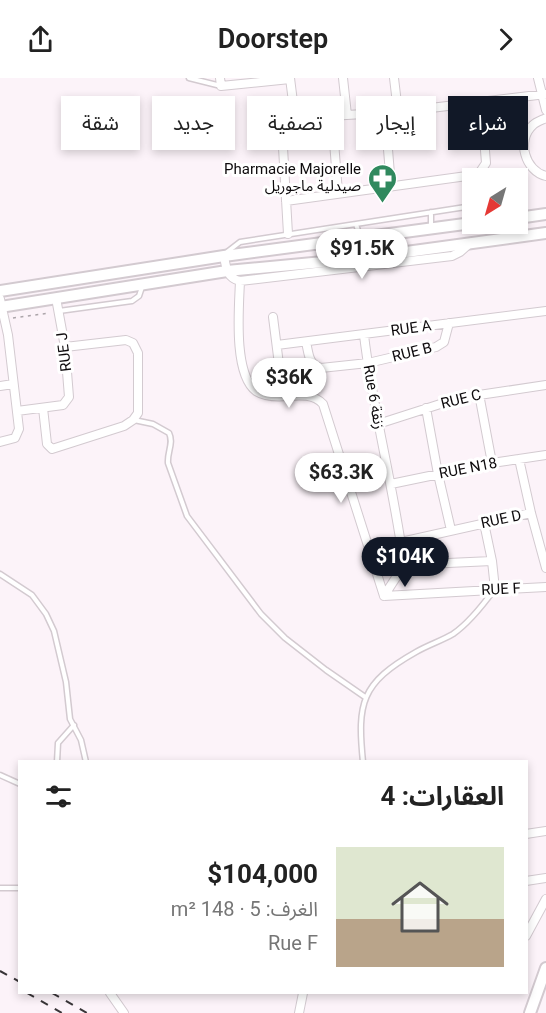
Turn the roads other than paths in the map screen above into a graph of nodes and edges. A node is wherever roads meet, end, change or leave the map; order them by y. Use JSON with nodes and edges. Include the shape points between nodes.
{"nodes":[{"id":1,"x":189,"y":78,"type":"edge"},
{"id":2,"x":290,"y":78,"type":"edge"},
{"id":3,"x":343,"y":78,"type":"edge"},
{"id":4,"x":394,"y":78,"type":"edge"},
{"id":5,"x":538,"y":78,"type":"edge"},
{"id":6,"x":220,"y":82,"type":"edge"},
{"id":7,"x":544,"y":94,"type":"edge"},
{"id":8,"x":292,"y":96,"type":"edge"},
{"id":9,"x":396,"y":96,"type":"edge"},
{"id":10,"x":526,"y":96,"type":"edge"},
{"id":11,"x":546,"y":110,"type":"edge"},
{"id":12,"x":344,"y":115,"type":"edge"},
{"id":13,"x":347,"y":115,"type":"junction"},
{"id":14,"x":356,"y":115,"type":"edge"},
{"id":15,"x":546,"y":117,"type":"edge"},
{"id":16,"x":283,"y":150,"type":"edge"},
{"id":17,"x":335,"y":150,"type":"edge"},
{"id":18,"x":388,"y":150,"type":"edge"},
{"id":19,"x":485,"y":150,"type":"edge"},
{"id":20,"x":546,"y":176,"type":"edge"},
{"id":21,"x":391,"y":186,"type":"junction"},
{"id":22,"x":338,"y":193,"type":"junction"},
{"id":23,"x":286,"y":201,"type":"junction"},
{"id":24,"x":462,"y":207,"type":"edge"},
{"id":25,"x":431,"y":212,"type":"junction"},
{"id":26,"x":546,"y":214,"type":"edge"},
{"id":27,"x":528,"y":216,"type":"edge"},
{"id":28,"x":356,"y":224,"type":"junction"},
{"id":29,"x":462,"y":224,"type":"edge"},
{"id":30,"x":431,"y":227,"type":"junction"},
{"id":31,"x":546,"y":233,"type":"edge"},
{"id":32,"x":288,"y":234,"type":"junction"},
{"id":33,"x":360,"y":238,"type":"junction"},
{"id":34,"x":224,"y":256,"type":"junction"},
{"id":35,"x":355,"y":264,"type":"junction"},
{"id":36,"x":227,"y":271,"type":"junction"},
{"id":37,"x":240,"y":282,"type":"junction"},
{"id":38,"x":142,"y":284,"type":"junction"},
{"id":39,"x":0,"y":291,"type":"edge"},
{"id":40,"x":56,"y":298,"type":"junction"},
{"id":41,"x":0,"y":304,"type":"edge"},
{"id":42,"x":59,"y":311,"type":"junction"},
{"id":43,"x":546,"y":311,"type":"edge"},
{"id":44,"x":273,"y":317,"type":"dead end"},
{"id":45,"x":448,"y":323,"type":"junction"},
{"id":46,"x":364,"y":335,"type":"junction"},
{"id":47,"x":306,"y":342,"type":"junction"},
{"id":48,"x":277,"y":345,"type":"junction"},
{"id":49,"x":64,"y":347,"type":"junction"},
{"id":50,"x":368,"y":363,"type":"junction"},
{"id":51,"x":13,"y":384,"type":"junction"},
{"id":52,"x":546,"y":385,"type":"edge"},
{"id":53,"x":0,"y":386,"type":"edge"},
{"id":54,"x":479,"y":394,"type":"junction"},
{"id":55,"x":283,"y":396,"type":"junction"},
{"id":56,"x":44,"y":408,"type":"junction"},
{"id":57,"x":426,"y":408,"type":"junction"},
{"id":58,"x":17,"y":411,"type":"junction"},
{"id":59,"x":133,"y":420,"type":"junction"},
{"id":60,"x":378,"y":424,"type":"junction"},
{"id":61,"x":0,"y":442,"type":"edge"},
{"id":62,"x":546,"y":455,"type":"edge"},
{"id":63,"x":519,"y":459,"type":"junction"},
{"id":64,"x":492,"y":463,"type":"junction"},
{"id":65,"x":438,"y":474,"type":"junction"},
{"id":66,"x":391,"y":484,"type":"junction"},
{"id":67,"x":531,"y":513,"type":"junction"},
{"id":68,"x":484,"y":523,"type":"junction"},
{"id":69,"x":451,"y":530,"type":"junction"},
{"id":70,"x":401,"y":542,"type":"junction"},
{"id":71,"x":492,"y":561,"type":"junction"},
{"id":72,"x":404,"y":565,"type":"junction"},
{"id":73,"x":546,"y":568,"type":"edge"},
{"id":74,"x":0,"y":574,"type":"edge"},
{"id":75,"x":546,"y":587,"type":"edge"},
{"id":76,"x":495,"y":589,"type":"junction"},
{"id":77,"x":384,"y":596,"type":"junction"},
{"id":78,"x":365,"y":697,"type":"junction"},
{"id":79,"x":74,"y":725,"type":"junction"},
{"id":80,"x":57,"y":760,"type":"edge"},
{"id":81,"x":86,"y":760,"type":"edge"},
{"id":82,"x":363,"y":760,"type":"edge"},
{"id":83,"x":0,"y":775,"type":"edge"},
{"id":84,"x":18,"y":783,"type":"edge"},
{"id":85,"x":546,"y":831,"type":"edge"},
{"id":86,"x":528,"y":834,"type":"edge"},
{"id":87,"x":546,"y":878,"type":"edge"},
{"id":88,"x":528,"y":881,"type":"edge"},
{"id":89,"x":0,"y":888,"type":"edge"},
{"id":90,"x":18,"y":888,"type":"edge"},
{"id":91,"x":546,"y":899,"type":"edge"},
{"id":92,"x":530,"y":923,"type":"edge"},
{"id":93,"x":546,"y":968,"type":"edge"},
{"id":94,"x":111,"y":994,"type":"edge"},
{"id":95,"x":303,"y":994,"type":"edge"},
{"id":96,"x":124,"y":1013,"type":"edge"},
{"id":97,"x":299,"y":1013,"type":"edge"},
{"id":98,"x":530,"y":1013,"type":"edge"}],
"edges":[{"from":1,"to":6,"type":"lane"},
{"from":2,"to":6,"type":"street"},
{"from":2,"to":8,"type":"street"},
{"from":3,"to":13,"type":"street"},
{"from":4,"to":9,"type":"street"},
{"from":5,"to":7,"type":"street"},
{"from":7,"to":10,"type":"street"},
{"from":7,"to":11,"type":"street"},
{"from":12,"to":13,"type":"street"},
{"from":13,"to":14,"type":"street"},
{"from":15,"to":20,"type":"street","via":[[531,126],[523,142],[526,161]]},
{"from":16,"to":23,"type":"street"},
{"from":17,"to":22,"type":"street"},
{"from":18,"to":21,"type":"street"},
{"from":19,"to":21,"type":"street","via":[[486,163],[474,175]]},
{"from":21,"to":22,"type":"street"},
{"from":22,"to":23,"type":"street"},
{"from":23,"to":32,"type":"street"},
{"from":24,"to":25,"type":"lane"},
{"from":25,"to":28,"type":"lane"},
{"from":25,"to":30,"type":"lane"},
{"from":26,"to":27,"type":"main road"},
{"from":28,"to":32,"type":"lane"},
{"from":28,"to":33,"type":"lane"},
{"from":29,"to":30,"type":"main road"},
{"from":30,"to":33,"type":"main road"},
{"from":31,"to":35,"type":"main road"},
{"from":32,"to":34,"type":"lane","via":[[240,242]]},
{"from":33,"to":34,"type":"main road"},
{"from":34,"to":36,"type":"street"},
{"from":34,"to":39,"type":"main road"},
{"from":35,"to":36,"type":"main road"},
{"from":35,"to":37,"type":"street"},
{"from":36,"to":37,"type":"street"},
{"from":36,"to":38,"type":"main road"},
{"from":37,"to":55,"type":"street","via":[[238,333],[248,380],[264,395]]},
{"from":38,"to":40,"type":"main road"},
{"from":38,"to":42,"type":"lane","via":[[141,293],[132,301]]},
{"from":40,"to":41,"type":"main road"},
{"from":40,"to":42,"type":"street","name":"RUE J"},
{"from":41,"to":51,"type":"street"},
{"from":42,"to":49,"type":"street","name":"RUE J"},
{"from":43,"to":45,"type":"street","name":"RUE A"},
{"from":44,"to":48,"type":"street"},
{"from":45,"to":46,"type":"street","name":"RUE A"},
{"from":45,"to":50,"type":"street","name":"RUE B","via":[[444,342],[436,346]]},
{"from":46,"to":47,"type":"street","name":"RUE A"},
{"from":46,"to":50,"type":"street","name":"Rue 6 زنقة"},
{"from":47,"to":48,"type":"street","name":"RUE A"},
{"from":47,"to":50,"type":"street","name":"RUE B","via":[[311,363],[321,368]]},
{"from":48,"to":55,"type":"street"},
{"from":49,"to":56,"type":"street","name":"RUE J","via":[[68,400],[63,405]]},
{"from":49,"to":59,"type":"street","via":[[126,340],[133,343],[138,353],[138,413]]},
{"from":50,"to":60,"type":"street","name":"Rue 6 زنقة"},
{"from":51,"to":53,"type":"street"},
{"from":51,"to":58,"type":"street"},
{"from":52,"to":54,"type":"street","name":"RUE C"},
{"from":54,"to":57,"type":"street","name":"RUE C"},
{"from":54,"to":64,"type":"street"},
{"from":55,"to":77,"type":"street","via":[[311,397],[322,404]]},
{"from":56,"to":58,"type":"street"},
{"from":56,"to":59,"type":"street","via":[[47,444],[52,449]]},
{"from":57,"to":60,"type":"street","name":"RUE C"},
{"from":57,"to":65,"type":"street"},
{"from":58,"to":61,"type":"street","via":[[19,432],[15,438]]},
{"from":59,"to":78,"type":"lane","via":[[169,433],[172,441],[168,463],[187,516],[261,614],[285,638]]},
{"from":60,"to":66,"type":"street","name":"Rue 6 زنقة"},
{"from":62,"to":63,"type":"street","name":"RUE N18"},
{"from":63,"to":64,"type":"street","name":"RUE N18"},
{"from":63,"to":67,"type":"street"},
{"from":64,"to":65,"type":"street","name":"RUE N18"},
{"from":65,"to":66,"type":"street","name":"RUE N18"},
{"from":65,"to":69,"type":"street"},
{"from":66,"to":70,"type":"street","name":"Rue 6 زنقة"},
{"from":67,"to":68,"type":"street","name":"RUE D"},
{"from":67,"to":73,"type":"street"},
{"from":68,"to":69,"type":"street","name":"RUE D"},
{"from":68,"to":71,"type":"street"},
{"from":69,"to":70,"type":"street","name":"RUE D"},
{"from":70,"to":72,"type":"street","name":"Rue 6 زنقة"},
{"from":71,"to":72,"type":"street"},
{"from":71,"to":76,"type":"street"},
{"from":72,"to":77,"type":"street"},
{"from":74,"to":79,"type":"lane","via":[[32,595],[46,614],[54,631]]},
{"from":75,"to":76,"type":"street","name":"RUE F"},
{"from":76,"to":77,"type":"street","name":"RUE F"},
{"from":76,"to":78,"type":"lane","via":[[455,632],[397,663]]},
{"from":78,"to":82,"type":"lane","via":[[360,717]]},
{"from":79,"to":80,"type":"lane","via":[[58,743]]},
{"from":79,"to":81,"type":"lane"},
{"from":83,"to":84,"type":"lane"},
{"from":85,"to":86,"type":"street"},
{"from":87,"to":88,"type":"street"},
{"from":89,"to":90,"type":"lane"},
{"from":91,"to":92,"type":"street"},
{"from":93,"to":98,"type":"main road"},
{"from":94,"to":96,"type":"street"},
{"from":95,"to":97,"type":"street"}]}
